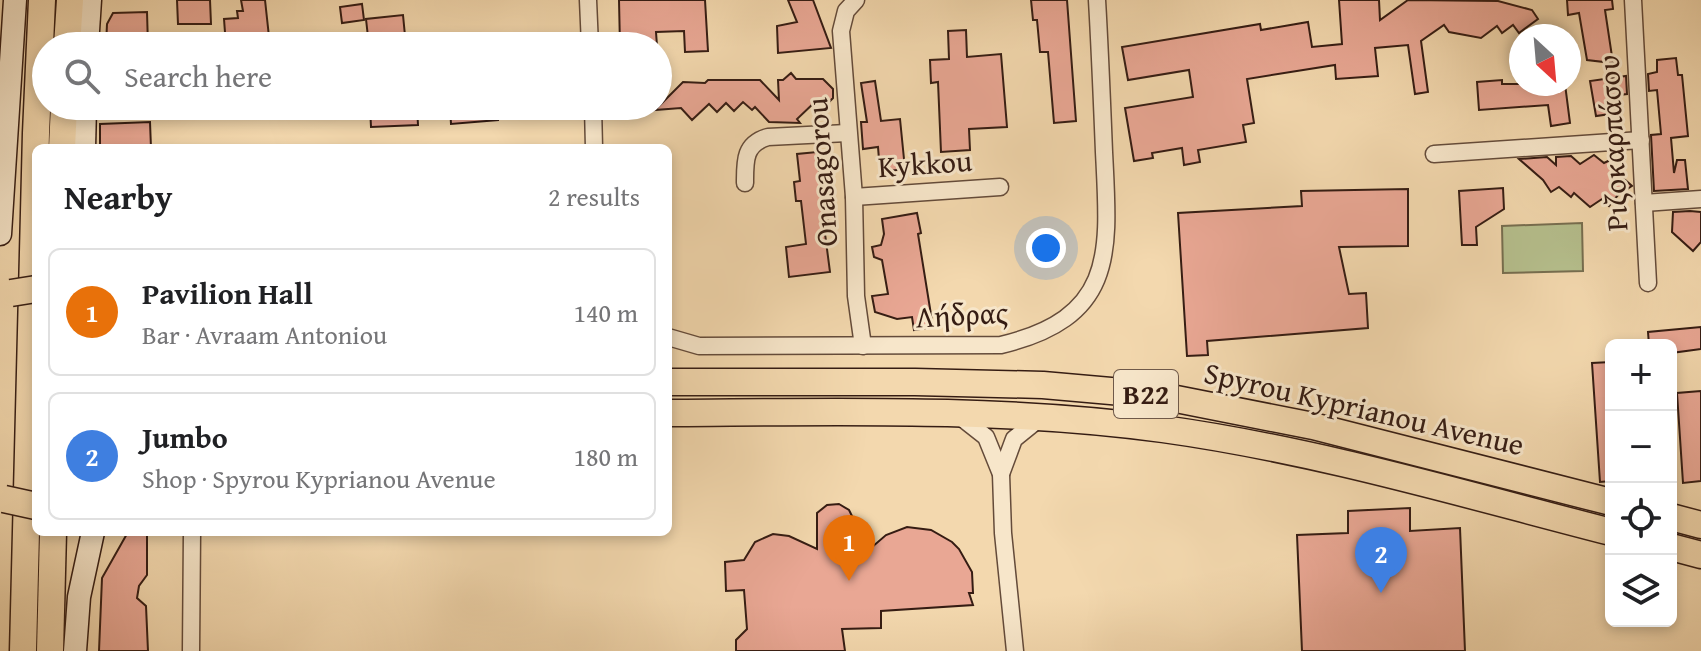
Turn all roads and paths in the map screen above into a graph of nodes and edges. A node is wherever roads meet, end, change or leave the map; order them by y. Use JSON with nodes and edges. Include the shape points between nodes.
{"nodes":[{"id":1,"x":15,"y":0,"type":"edge"},
{"id":2,"x":42,"y":0,"type":"edge"},
{"id":3,"x":70,"y":0,"type":"edge"},
{"id":4,"x":90,"y":0,"type":"edge"},
{"id":5,"x":588,"y":0,"type":"edge"},
{"id":6,"x":856,"y":0,"type":"edge"},
{"id":7,"x":1097,"y":0,"type":"edge"},
{"id":8,"x":1633,"y":0,"type":"edge"},
{"id":9,"x":41,"y":32,"type":"edge"},
{"id":10,"x":68,"y":32,"type":"edge"},
{"id":11,"x":88,"y":32,"type":"edge"},
{"id":12,"x":589,"y":32,"type":"edge"},
{"id":13,"x":37,"y":120,"type":"edge"},
{"id":14,"x":63,"y":120,"type":"edge"},
{"id":15,"x":85,"y":120,"type":"edge"},
{"id":16,"x":593,"y":120,"type":"edge"},
{"id":17,"x":847,"y":133,"type":"junction"},
{"id":18,"x":1641,"y":140,"type":"junction"},
{"id":19,"x":36,"y":144,"type":"edge"},
{"id":20,"x":62,"y":144,"type":"edge"},
{"id":21,"x":84,"y":144,"type":"edge"},
{"id":22,"x":594,"y":144,"type":"edge"},
{"id":23,"x":3,"y":149,"type":"edge"},
{"id":24,"x":1434,"y":154,"type":"dead end"},
{"id":25,"x":745,"y":183,"type":"dead end"},
{"id":26,"x":1000,"y":187,"type":"dead end"},
{"id":27,"x":854,"y":197,"type":"junction"},
{"id":28,"x":1701,"y":199,"type":"edge"},
{"id":29,"x":1644,"y":203,"type":"junction"},
{"id":30,"x":0,"y":234,"type":"edge"},
{"id":31,"x":1648,"y":283,"type":"dead end"},
{"id":32,"x":32,"y":292,"type":"edge"},
{"id":33,"x":672,"y":338,"type":"edge"},
{"id":34,"x":863,"y":346,"type":"junction"},
{"id":35,"x":672,"y":382,"type":"edge"},
{"id":36,"x":672,"y":413,"type":"edge"},
{"id":37,"x":957,"y":414,"type":"junction"},
{"id":38,"x":1041,"y":417,"type":"junction"},
{"id":39,"x":1001,"y":474,"type":"junction"},
{"id":40,"x":2,"y":498,"type":"edge"},
{"id":41,"x":1605,"y":500,"type":"edge"},
{"id":42,"x":32,"y":505,"type":"edge"},
{"id":43,"x":1677,"y":519,"type":"edge"},
{"id":44,"x":1701,"y":525,"type":"edge"},
{"id":45,"x":1605,"y":531,"type":"edge"},
{"id":46,"x":53,"y":536,"type":"edge"},
{"id":47,"x":92,"y":536,"type":"edge"},
{"id":48,"x":192,"y":536,"type":"edge"},
{"id":49,"x":1677,"y":549,"type":"edge"},
{"id":50,"x":1701,"y":555,"type":"edge"},
{"id":51,"x":23,"y":651,"type":"edge"},
{"id":52,"x":50,"y":651,"type":"edge"},
{"id":53,"x":75,"y":651,"type":"edge"},
{"id":54,"x":191,"y":651,"type":"edge"},
{"id":55,"x":1015,"y":651,"type":"edge"}],
"edges":[{"from":1,"to":23,"type":"main road"},
{"from":2,"to":9,"type":"main road"},
{"from":3,"to":10,"type":"main road"},
{"from":4,"to":11,"type":"main road"},
{"from":5,"to":12,"type":"street"},
{"from":6,"to":17,"type":"street","name":"Onasagorou","via":[[846,11],[841,31]]},
{"from":7,"to":34,"type":"street","name":"Λήδρας","via":[[1108,227],[1101,271],[1089,294],[1075,311],[1033,338],[1001,345]]},
{"from":8,"to":18,"type":"street","name":"Ριζοκαρπάσου"},
{"from":13,"to":19,"type":"main road"},
{"from":14,"to":20,"type":"main road"},
{"from":15,"to":21,"type":"main road"},
{"from":16,"to":22,"type":"street"},
{"from":17,"to":25,"type":"street","via":[[757,140],[745,157]]},
{"from":17,"to":27,"type":"street","name":"Onasagorou"},
{"from":18,"to":24,"type":"street"},
{"from":18,"to":29,"type":"street","name":"Ριζοκαρπάσου"},
{"from":23,"to":30,"type":"main road"},
{"from":26,"to":27,"type":"street","name":"Kykkou"},
{"from":27,"to":34,"type":"street","name":"Onasagorou"},
{"from":28,"to":29,"type":"street"},
{"from":29,"to":31,"type":"street","name":"Ριζοκαρπάσου"},
{"from":32,"to":51,"type":"main road"},
{"from":33,"to":34,"type":"street","name":"Λήδρας","via":[[699,346]]},
{"from":35,"to":41,"type":"main road","name":"Spyrou Kyprianou Avenue","number":"B22","via":[[1043,385],[1156,395],[1313,426]]},
{"from":36,"to":37,"type":"main road","name":"Spyrou Kyprianou Avenue","number":"B22"},
{"from":37,"to":38,"type":"main road","name":"Spyrou Kyprianou Avenue","number":"B22"},
{"from":37,"to":39,"type":"street","via":[[986,437]]},
{"from":38,"to":39,"type":"street","via":[[1014,439]]},
{"from":38,"to":45,"type":"main road","name":"Spyrou Kyprianou Avenue","number":"B22","via":[[1269,447]]},
{"from":39,"to":55,"type":"street"},
{"from":40,"to":42,"type":"main road","bridge":true},
{"from":43,"to":44,"type":"main road"},
{"from":46,"to":52,"type":"main road"},
{"from":47,"to":53,"type":"main road","via":[[79,597]]},
{"from":48,"to":54,"type":"street"},
{"from":49,"to":50,"type":"main road"}]}
